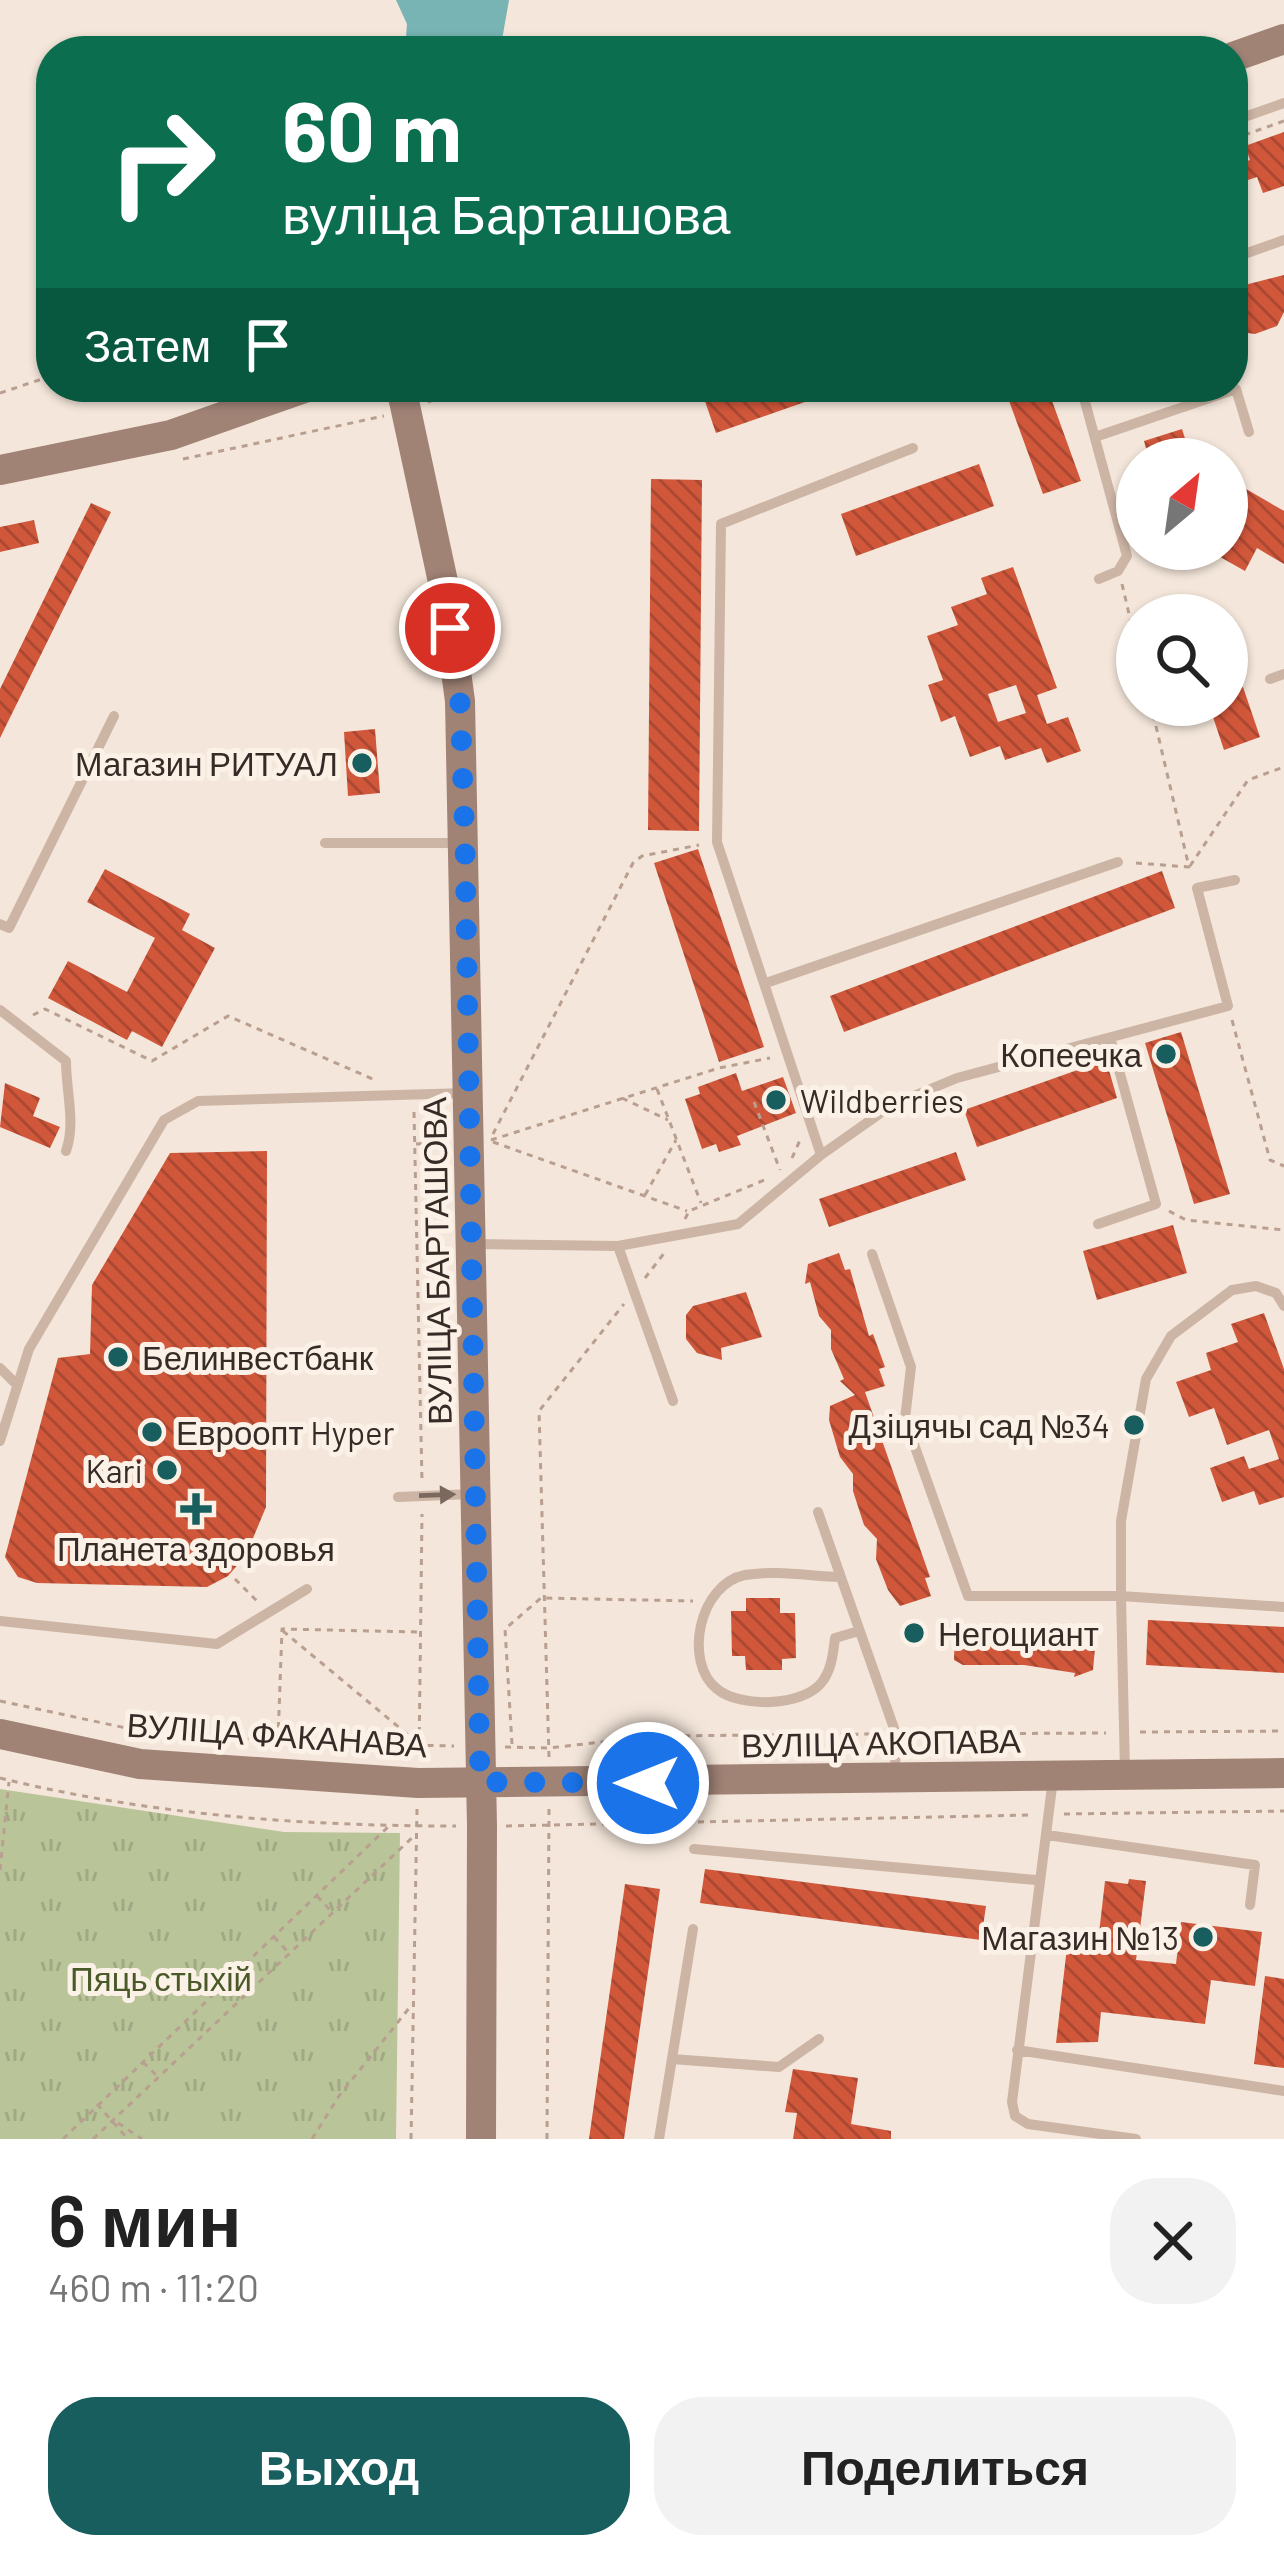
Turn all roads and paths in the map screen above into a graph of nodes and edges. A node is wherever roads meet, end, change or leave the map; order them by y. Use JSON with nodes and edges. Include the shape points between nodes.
{"nodes":[{"id":1,"x":1284,"y":39,"type":"edge"},
{"id":2,"x":1248,"y":52,"type":"edge"},
{"id":3,"x":1284,"y":103,"type":"edge"},
{"id":4,"x":1248,"y":116,"type":"edge"},
{"id":5,"x":1284,"y":121,"type":"edge"},
{"id":6,"x":1248,"y":134,"type":"edge"},
{"id":7,"x":1284,"y":241,"type":"edge"},
{"id":8,"x":1248,"y":253,"type":"edge"},
{"id":9,"x":36,"y":381,"type":"edge"},
{"id":10,"x":0,"y":393,"type":"edge"},
{"id":11,"x":265,"y":402,"type":"edge"},
{"id":12,"x":396,"y":402,"type":"edge"},
{"id":13,"x":404,"y":402,"type":"edge"},
{"id":14,"x":1085,"y":402,"type":"edge"},
{"id":15,"x":1198,"y":402,"type":"edge"},
{"id":16,"x":1240,"y":402,"type":"edge"},
{"id":17,"x":1249,"y":432,"type":"dead end"},
{"id":18,"x":1095,"y":437,"type":"junction"},
{"id":19,"x":913,"y":448,"type":"dead end"},
{"id":20,"x":181,"y":459,"type":"dead end"},
{"id":21,"x":0,"y":470,"type":"edge"},
{"id":22,"x":1118,"y":571,"type":"junction"},
{"id":23,"x":1099,"y":579,"type":"dead end"},
{"id":24,"x":1124,"y":594,"type":"edge"},
{"id":25,"x":1284,"y":674,"type":"edge"},
{"id":26,"x":1270,"y":679,"type":"dead end"},
{"id":27,"x":114,"y":716,"type":"dead end"},
{"id":28,"x":1155,"y":726,"type":"edge"},
{"id":29,"x":1284,"y":767,"type":"edge"},
{"id":30,"x":717,"y":842,"type":"junction"},
{"id":31,"x":325,"y":843,"type":"dead end"},
{"id":32,"x":465,"y":843,"type":"junction"},
{"id":33,"x":1118,"y":862,"type":"joint"},
{"id":34,"x":1190,"y":867,"type":"junction"},
{"id":35,"x":1235,"y":880,"type":"dead end"},
{"id":36,"x":0,"y":924,"type":"edge"},
{"id":37,"x":766,"y":983,"type":"junction"},
{"id":38,"x":1228,"y":1006,"type":"junction"},
{"id":39,"x":0,"y":1010,"type":"edge"},
{"id":40,"x":21,"y":1022,"type":"junction"},
{"id":41,"x":1111,"y":1041,"type":"junction"},
{"id":42,"x":779,"y":1058,"type":"dead end"},
{"id":43,"x":657,"y":1087,"type":"junction"},
{"id":44,"x":469,"y":1093,"type":"junction"},
{"id":45,"x":414,"y":1097,"type":"junction"},
{"id":46,"x":621,"y":1098,"type":"junction"},
{"id":47,"x":754,"y":1102,"type":"dead end"},
{"id":48,"x":670,"y":1121,"type":"junction"},
{"id":49,"x":676,"y":1139,"type":"junction"},
{"id":50,"x":489,"y":1141,"type":"junction"},
{"id":51,"x":449,"y":1142,"type":"dead end"},
{"id":52,"x":416,"y":1144,"type":"junction"},
{"id":53,"x":66,"y":1151,"type":"dead end"},
{"id":54,"x":821,"y":1154,"type":"junction"},
{"id":55,"x":1284,"y":1166,"type":"edge"},
{"id":56,"x":781,"y":1172,"type":"dead end"},
{"id":57,"x":645,"y":1196,"type":"junction"},
{"id":58,"x":1156,"y":1204,"type":"junction"},
{"id":59,"x":702,"y":1206,"type":"dead end"},
{"id":60,"x":689,"y":1211,"type":"dead end"},
{"id":61,"x":1098,"y":1224,"type":"dead end"},
{"id":62,"x":1284,"y":1230,"type":"edge"},
{"id":63,"x":473,"y":1244,"type":"junction"},
{"id":64,"x":618,"y":1246,"type":"junction"},
{"id":65,"x":872,"y":1254,"type":"dead end"},
{"id":66,"x":1284,"y":1306,"type":"edge"},
{"id":67,"x":0,"y":1368,"type":"edge"},
{"id":68,"x":15,"y":1383,"type":"junction"},
{"id":69,"x":673,"y":1401,"type":"dead end"},
{"id":70,"x":0,"y":1441,"type":"edge"},
{"id":71,"x":476,"y":1494,"type":"junction"},
{"id":72,"x":422,"y":1496,"type":"junction"},
{"id":73,"x":398,"y":1497,"type":"dead end"},
{"id":74,"x":818,"y":1512,"type":"dead end"},
{"id":75,"x":839,"y":1577,"type":"junction"},
{"id":76,"x":235,"y":1579,"type":"dead end"},
{"id":77,"x":308,"y":1589,"type":"dead end"},
{"id":78,"x":1121,"y":1596,"type":"junction"},
{"id":79,"x":706,"y":1601,"type":"junction"},
{"id":80,"x":1284,"y":1606,"type":"edge"},
{"id":81,"x":267,"y":1612,"type":"junction"},
{"id":82,"x":0,"y":1621,"type":"edge"},
{"id":83,"x":282,"y":1629,"type":"junction"},
{"id":84,"x":859,"y":1631,"type":"junction"},
{"id":85,"x":420,"y":1632,"type":"junction"},
{"id":86,"x":0,"y":1702,"type":"edge"},
{"id":87,"x":1215,"y":1732,"type":"dead end"},
{"id":88,"x":0,"y":1733,"type":"edge"},
{"id":89,"x":278,"y":1742,"type":"junction"},
{"id":90,"x":1219,"y":1743,"type":"dead end"},
{"id":91,"x":420,"y":1745,"type":"junction"},
{"id":92,"x":456,"y":1746,"type":"dead end"},
{"id":93,"x":512,"y":1747,"type":"dead end"},
{"id":94,"x":419,"y":1764,"type":"dead end"},
{"id":95,"x":1284,"y":1773,"type":"edge"},
{"id":96,"x":1125,"y":1775,"type":"junction"},
{"id":97,"x":1054,"y":1776,"type":"junction"},
{"id":98,"x":0,"y":1778,"type":"edge"},
{"id":99,"x":895,"y":1778,"type":"junction"},
{"id":100,"x":9,"y":1780,"type":"junction"},
{"id":101,"x":480,"y":1782,"type":"junction"},
{"id":102,"x":549,"y":1798,"type":"dead end"},
{"id":103,"x":418,"y":1801,"type":"dead end"},
{"id":104,"x":1284,"y":1811,"type":"edge"},
{"id":105,"x":1049,"y":1815,"type":"junction"},
{"id":106,"x":390,"y":1825,"type":"junction"},
{"id":107,"x":416,"y":1826,"type":"junction"},
{"id":108,"x":458,"y":1826,"type":"dead end"},
{"id":109,"x":505,"y":1826,"type":"dead end"},
{"id":110,"x":550,"y":1826,"type":"junction"},
{"id":111,"x":416,"y":1834,"type":"junction"},
{"id":112,"x":1047,"y":1834,"type":"junction"},
{"id":113,"x":694,"y":1849,"type":"dead end"},
{"id":114,"x":0,"y":1870,"type":"edge"},
{"id":115,"x":1036,"y":1880,"type":"junction"},
{"id":116,"x":316,"y":1895,"type":"junction"},
{"id":117,"x":1250,"y":1905,"type":"dead end"},
{"id":118,"x":332,"y":1912,"type":"junction"},
{"id":119,"x":694,"y":1929,"type":"dead end"},
{"id":120,"x":273,"y":1936,"type":"junction"},
{"id":121,"x":288,"y":1953,"type":"junction"},
{"id":122,"x":229,"y":1977,"type":"junction"},
{"id":123,"x":244,"y":1994,"type":"junction"},
{"id":124,"x":411,"y":2006,"type":"junction"},
{"id":125,"x":819,"y":2039,"type":"dead end"},
{"id":126,"x":1018,"y":2050,"type":"junction"},
{"id":127,"x":672,"y":2059,"type":"junction"},
{"id":128,"x":142,"y":2060,"type":"junction"},
{"id":129,"x":157,"y":2076,"type":"junction"},
{"id":130,"x":1284,"y":2091,"type":"edge"},
{"id":131,"x":97,"y":2104,"type":"junction"},
{"id":132,"x":112,"y":2119,"type":"junction"},
{"id":133,"x":63,"y":2139,"type":"edge"},
{"id":134,"x":93,"y":2139,"type":"edge"},
{"id":135,"x":128,"y":2139,"type":"edge"},
{"id":136,"x":142,"y":2139,"type":"edge"},
{"id":137,"x":312,"y":2139,"type":"edge"},
{"id":138,"x":411,"y":2139,"type":"edge"},
{"id":139,"x":481,"y":2139,"type":"edge"},
{"id":140,"x":547,"y":2139,"type":"edge"},
{"id":141,"x":659,"y":2139,"type":"edge"},
{"id":142,"x":1136,"y":2139,"type":"edge"}],
"edges":[{"from":1,"to":2,"type":"main road"},
{"from":3,"to":4,"type":"lane"},
{"from":5,"to":6,"type":"path"},
{"from":7,"to":8,"type":"lane"},
{"from":9,"to":10,"type":"path"},
{"from":11,"to":21,"type":"main road","via":[[172,435]]},
{"from":12,"to":20,"type":"path","via":[[359,424]]},
{"from":13,"to":32,"type":"main road","name":"ВУЛІЦА БАРТАШОВА","via":[[445,591],[460,701]]},
{"from":14,"to":18,"type":"lane"},
{"from":15,"to":18,"type":"lane"},
{"from":16,"to":17,"type":"lane"},
{"from":18,"to":22,"type":"lane","via":[[1127,556]]},
{"from":19,"to":30,"type":"lane","via":[[721,524]]},
{"from":22,"to":23,"type":"lane"},
{"from":22,"to":24,"type":"path"},
{"from":25,"to":26,"type":"lane"},
{"from":27,"to":36,"type":"lane","via":[[9,928]]},
{"from":28,"to":34,"type":"path"},
{"from":29,"to":34,"type":"path","via":[[1248,780]]},
{"from":30,"to":37,"type":"lane"},
{"from":30,"to":50,"type":"path","via":[[633,862]]},
{"from":31,"to":32,"type":"lane"},
{"from":32,"to":44,"type":"main road","name":"ВУЛІЦА БАРТАШОВА"},
{"from":33,"to":34,"type":"path"},
{"from":33,"to":37,"type":"lane"},
{"from":35,"to":38,"type":"lane","via":[[1197,888]]},
{"from":37,"to":54,"type":"lane"},
{"from":38,"to":41,"type":"lane"},
{"from":38,"to":55,"type":"path","via":[[1270,1160]]},
{"from":39,"to":40,"type":"lane"},
{"from":40,"to":45,"type":"path","via":[[45,1010],[152,1061],[228,1016]]},
{"from":40,"to":53,"type":"lane","via":[[66,1061],[74,1128]]},
{"from":41,"to":54,"type":"lane","via":[[957,1078],[892,1105]]},
{"from":41,"to":58,"type":"lane"},
{"from":42,"to":43,"type":"path"},
{"from":43,"to":46,"type":"path"},
{"from":43,"to":48,"type":"path"},
{"from":44,"to":45,"type":"lane"},
{"from":44,"to":63,"type":"main road","name":"ВУЛІЦА БАРТАШОВА"},
{"from":45,"to":52,"type":"path"},
{"from":45,"to":68,"type":"lane","via":[[198,1101],[164,1120]]},
{"from":46,"to":48,"type":"path"},
{"from":46,"to":50,"type":"path"},
{"from":47,"to":56,"type":"path"},
{"from":48,"to":49,"type":"path"},
{"from":49,"to":57,"type":"path"},
{"from":49,"to":59,"type":"path"},
{"from":50,"to":57,"type":"path"},
{"from":51,"to":52,"type":"path"},
{"from":52,"to":72,"type":"path"},
{"from":54,"to":64,"type":"lane","via":[[738,1224]]},
{"from":57,"to":60,"type":"path"},
{"from":58,"to":61,"type":"lane"},
{"from":58,"to":62,"type":"path","via":[[1186,1220]]},
{"from":63,"to":64,"type":"lane"},
{"from":63,"to":71,"type":"main road","name":"ВУЛІЦА БАРТАШОВА"},
{"from":64,"to":69,"type":"lane"},
{"from":65,"to":78,"type":"lane","via":[[911,1367],[905,1419],[968,1596]]},
{"from":66,"to":78,"type":"lane","via":[[1256,1286],[1232,1290],[1171,1336],[1154,1365],[1121,1521]]},
{"from":67,"to":68,"type":"lane"},
{"from":68,"to":70,"type":"lane"},
{"from":72,"to":71,"type":"lane","one_way":true},
{"from":71,"to":101,"type":"main road","name":"ВУЛІЦА БАРТАШОВА"},
{"from":72,"to":73,"type":"lane"},
{"from":72,"to":85,"type":"path"},
{"from":74,"to":75,"type":"lane"},
{"from":75,"to":79,"type":"lane","via":[[746,1575],[724,1582]]},
{"from":75,"to":84,"type":"lane"},
{"from":76,"to":81,"type":"path"},
{"from":77,"to":81,"type":"lane"},
{"from":78,"to":80,"type":"lane"},
{"from":78,"to":96,"type":"lane"},
{"from":79,"to":84,"type":"lane","via":[[702,1669],[737,1699],[802,1697],[821,1684],[835,1638]]},
{"from":79,"to":93,"type":"path","via":[[541,1598],[505,1629]]},
{"from":81,"to":82,"type":"lane","via":[[217,1644]]},
{"from":83,"to":85,"type":"path"},
{"from":83,"to":89,"type":"path"},
{"from":83,"to":91,"type":"path"},
{"from":84,"to":99,"type":"lane","via":[[896,1734]]},
{"from":85,"to":91,"type":"path"},
{"from":86,"to":89,"type":"path","via":[[168,1737]]},
{"from":87,"to":90,"type":"path"},
{"from":88,"to":101,"type":"main road","name":"ВУЛІЦА ФАКАНАВА","via":[[140,1764]]},
{"from":89,"to":91,"type":"path"},
{"from":91,"to":92,"type":"path"},
{"from":91,"to":94,"type":"path"},
{"from":95,"to":96,"type":"main road","name":"ВУЛІЦА АКОПАВА"},
{"from":96,"to":97,"type":"main road","name":"ВУЛІЦА АКОПАВА"},
{"from":97,"to":99,"type":"main road","name":"ВУЛІЦА АКОПАВА"},
{"from":97,"to":105,"type":"lane"},
{"from":98,"to":100,"type":"path"},
{"from":99,"to":101,"type":"main road","name":"ВУЛІЦА АКОПАВА"},
{"from":100,"to":106,"type":"path","via":[[191,1813]]},
{"from":100,"to":114,"type":"path"},
{"from":101,"to":139,"type":"main road","name":"ВУЛІЦА БАРТАШОВА"},
{"from":102,"to":110,"type":"path"},
{"from":103,"to":107,"type":"path"},
{"from":104,"to":105,"type":"path"},
{"from":105,"to":110,"type":"path"},
{"from":105,"to":112,"type":"lane"},
{"from":106,"to":107,"type":"path"},
{"from":106,"to":116,"type":"path"},
{"from":107,"to":108,"type":"path"},
{"from":107,"to":111,"type":"path"},
{"from":109,"to":110,"type":"path"},
{"from":110,"to":140,"type":"path"},
{"from":111,"to":118,"type":"path"},
{"from":111,"to":124,"type":"path"},
{"from":112,"to":115,"type":"lane"},
{"from":112,"to":117,"type":"lane","via":[[1255,1865]]},
{"from":113,"to":115,"type":"lane"},
{"from":115,"to":126,"type":"lane"},
{"from":116,"to":118,"type":"path"},
{"from":116,"to":120,"type":"path"},
{"from":118,"to":121,"type":"path"},
{"from":119,"to":127,"type":"lane"},
{"from":120,"to":121,"type":"path"},
{"from":120,"to":122,"type":"path"},
{"from":121,"to":123,"type":"path"},
{"from":122,"to":123,"type":"path"},
{"from":122,"to":128,"type":"path"},
{"from":123,"to":129,"type":"path"},
{"from":124,"to":137,"type":"path"},
{"from":124,"to":138,"type":"path"},
{"from":125,"to":127,"type":"lane","via":[[779,2067]]},
{"from":126,"to":130,"type":"lane"},
{"from":126,"to":142,"type":"lane","via":[[1016,2116]]},
{"from":127,"to":141,"type":"lane"},
{"from":128,"to":129,"type":"path"},
{"from":128,"to":131,"type":"path"},
{"from":129,"to":132,"type":"path"},
{"from":131,"to":132,"type":"path"},
{"from":131,"to":133,"type":"path"},
{"from":132,"to":134,"type":"path"},
{"from":132,"to":135,"type":"path"},
{"from":132,"to":136,"type":"path"}]}
